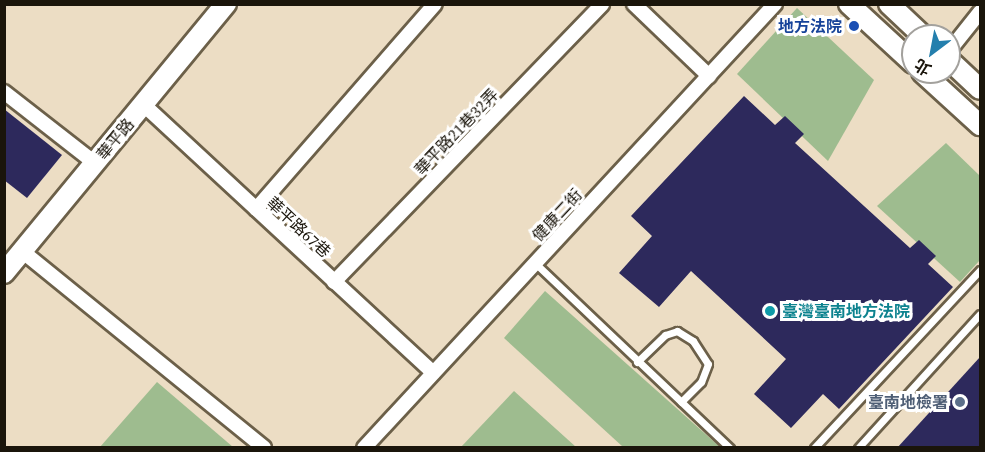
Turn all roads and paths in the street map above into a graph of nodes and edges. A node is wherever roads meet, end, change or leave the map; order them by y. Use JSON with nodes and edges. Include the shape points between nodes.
{"nodes":[{"id":1,"x":226,"y":4,"type":"edge"},
{"id":2,"x":435,"y":4,"type":"edge"},
{"id":3,"x":602,"y":4,"type":"edge"},
{"id":4,"x":634,"y":4,"type":"edge"},
{"id":5,"x":775,"y":4,"type":"edge"},
{"id":6,"x":849,"y":4,"type":"edge"},
{"id":7,"x":889,"y":4,"type":"edge"},
{"id":8,"x":981,"y":12,"type":"edge"},
{"id":9,"x":910,"y":24,"type":"edge"},
{"id":10,"x":961,"y":36,"type":"edge"},
{"id":11,"x":901,"y":52,"type":"edge"},
{"id":12,"x":961,"y":71,"type":"edge"},
{"id":13,"x":709,"y":76,"type":"junction"},
{"id":14,"x":935,"y":84,"type":"edge"},
{"id":15,"x":981,"y":89,"type":"edge"},
{"id":16,"x":4,"y":92,"type":"edge"},
{"id":17,"x":144,"y":105,"type":"junction"},
{"id":18,"x":981,"y":126,"type":"edge"},
{"id":19,"x":95,"y":164,"type":"junction"},
{"id":20,"x":256,"y":209,"type":"junction"},
{"id":21,"x":22,"y":251,"type":"junction"},
{"id":22,"x":535,"y":263,"type":"junction"},
{"id":23,"x":981,"y":270,"type":"edge"},
{"id":24,"x":4,"y":273,"type":"edge"},
{"id":25,"x":334,"y":282,"type":"junction"},
{"id":26,"x":981,"y":314,"type":"edge"},
{"id":27,"x":637,"y":362,"type":"junction"},
{"id":28,"x":433,"y":373,"type":"junction"},
{"id":29,"x":681,"y":402,"type":"junction"},
{"id":30,"x":264,"y":447,"type":"edge"},
{"id":31,"x":364,"y":447,"type":"edge"},
{"id":32,"x":730,"y":447,"type":"edge"},
{"id":33,"x":814,"y":447,"type":"edge"},
{"id":34,"x":858,"y":447,"type":"edge"}],
"edges":[{"from":1,"to":17,"type":"street","name":"華平路"},
{"from":2,"to":20,"type":"street"},
{"from":3,"to":25,"type":"street","name":"華平路21巷32弄"},
{"from":4,"to":13,"type":"street"},
{"from":5,"to":13,"type":"street","name":"健康二街"},
{"from":6,"to":11,"type":"street"},
{"from":7,"to":9,"type":"street"},
{"from":8,"to":10,"type":"street"},
{"from":12,"to":15,"type":"street"},
{"from":13,"to":22,"type":"street","name":"健康二街"},
{"from":14,"to":18,"type":"street"},
{"from":16,"to":19,"type":"street"},
{"from":17,"to":19,"type":"street","name":"華平路"},
{"from":17,"to":20,"type":"street","name":"華平路67巷"},
{"from":19,"to":21,"type":"street","name":"華平路"},
{"from":20,"to":25,"type":"street","name":"華平路67巷"},
{"from":21,"to":24,"type":"street","name":"華平路"},
{"from":21,"to":30,"type":"street"},
{"from":22,"to":27,"type":"lane"},
{"from":22,"to":28,"type":"street","name":"健康二街"},
{"from":23,"to":33,"type":"lane"},
{"from":25,"to":28,"type":"street","name":"華平路67巷"},
{"from":26,"to":34,"type":"lane"},
{"from":27,"to":29,"type":"lane"},
{"from":27,"to":29,"type":"lane","via":[[665,335],[677,331],[693,341],[708,364],[701,382]]},
{"from":28,"to":31,"type":"street","name":"健康二街"},
{"from":29,"to":32,"type":"lane"}]}
